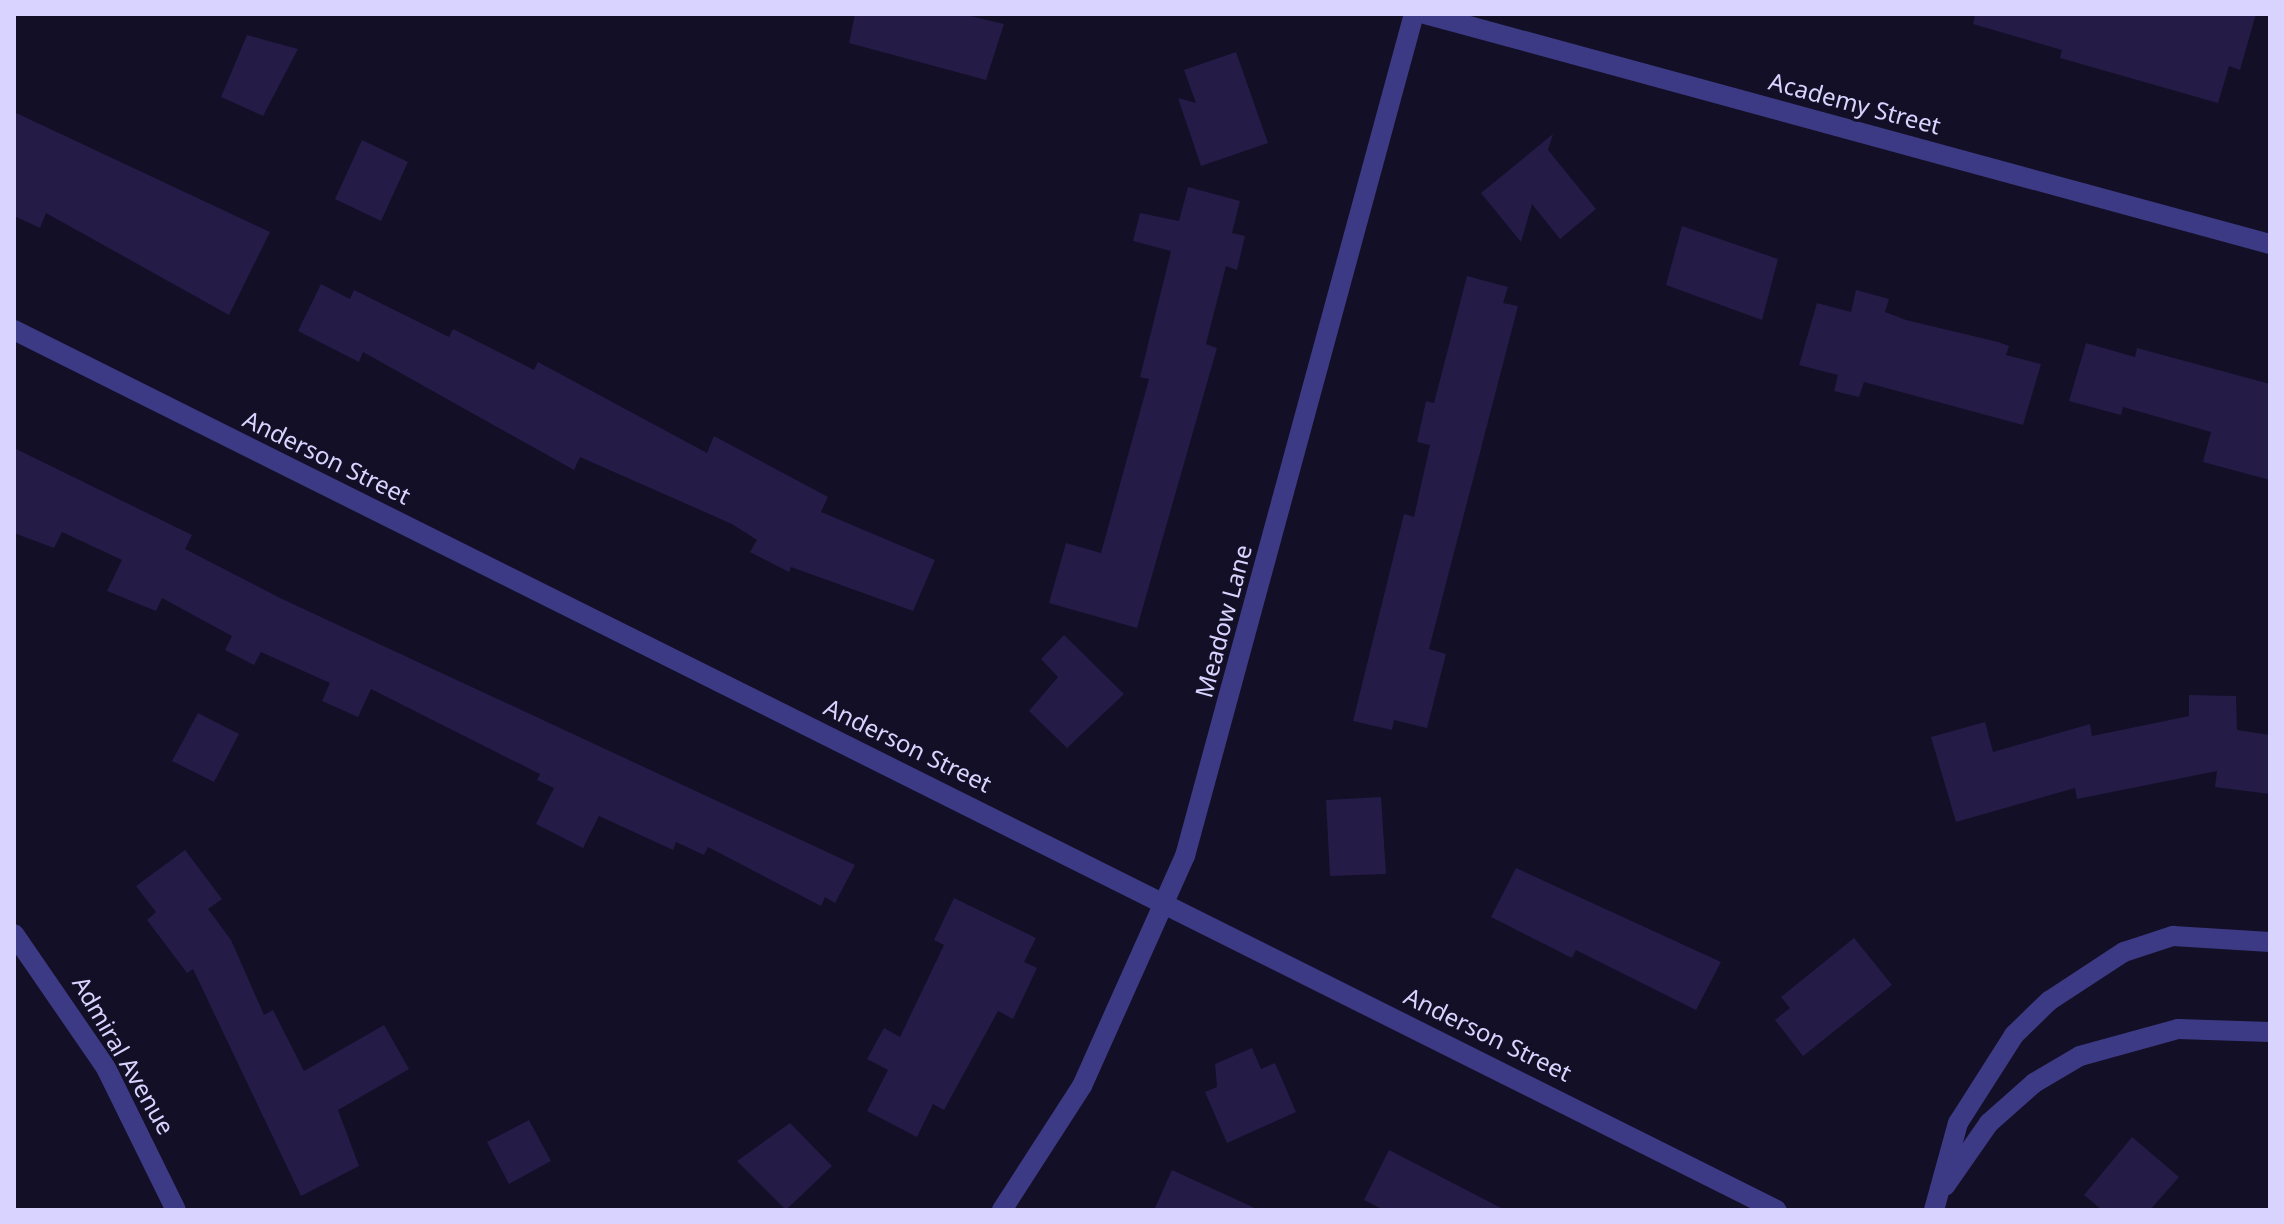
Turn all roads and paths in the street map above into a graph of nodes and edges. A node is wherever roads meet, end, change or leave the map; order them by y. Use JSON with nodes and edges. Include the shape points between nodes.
{"nodes":[{"id":1,"x":1414,"y":14,"type":"edge"},
{"id":2,"x":1425,"y":14,"type":"edge"},
{"id":3,"x":2270,"y":244,"type":"edge"},
{"id":4,"x":14,"y":330,"type":"edge"},
{"id":5,"x":1167,"y":903,"type":"junction"},
{"id":6,"x":14,"y":934,"type":"edge"},
{"id":7,"x":2270,"y":942,"type":"edge"},
{"id":8,"x":2270,"y":1032,"type":"edge"},
{"id":9,"x":1934,"y":1209,"type":"edge"},
{"id":10,"x":176,"y":1210,"type":"edge"},
{"id":11,"x":1002,"y":1210,"type":"edge"},
{"id":12,"x":1777,"y":1210,"type":"edge"}],
"edges":[{"from":1,"to":5,"type":"street","name":"Meadow Lane"},
{"from":2,"to":3,"type":"street","name":"Academy Street"},
{"from":4,"to":5,"type":"street","name":"Anderson Street"},
{"from":5,"to":11,"type":"street","name":"Meadow Lane","via":[[1082,1086]]},
{"from":5,"to":12,"type":"street","name":"Anderson Street"},
{"from":6,"to":10,"type":"street","name":"Admiral Avenue","via":[[106,1068]]},
{"from":7,"to":9,"type":"street","via":[[2173,936],[2124,952],[2049,1001],[2014,1035],[1958,1123]]},
{"from":8,"to":9,"type":"street","via":[[2178,1029],[2080,1056],[2034,1083],[1989,1123]]}]}
